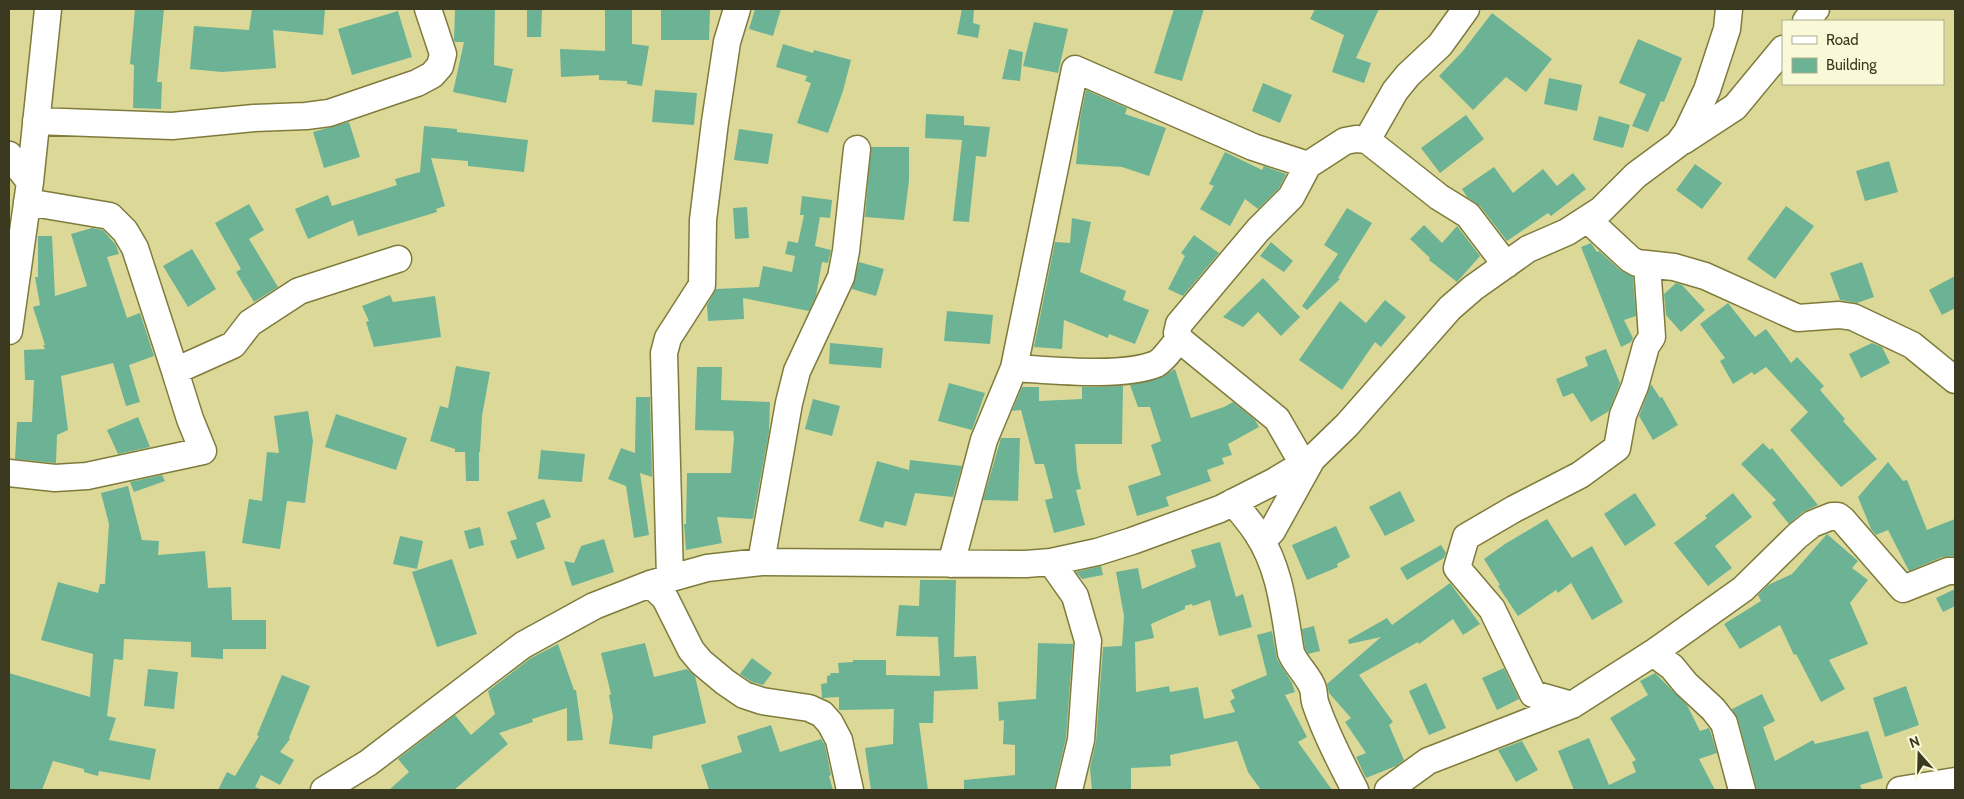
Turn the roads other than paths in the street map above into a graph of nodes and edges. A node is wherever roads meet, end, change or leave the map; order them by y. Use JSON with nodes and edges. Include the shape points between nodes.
{"nodes":[{"id":1,"x":48,"y":9,"type":"edge"},
{"id":2,"x":428,"y":9,"type":"edge"},
{"id":3,"x":738,"y":9,"type":"edge"},
{"id":4,"x":1466,"y":9,"type":"edge"},
{"id":5,"x":1729,"y":9,"type":"edge"},
{"id":6,"x":1816,"y":9,"type":"edge"},
{"id":7,"x":1807,"y":20,"type":"edge"},
{"id":8,"x":1782,"y":50,"type":"edge"},
{"id":9,"x":36,"y":121,"type":"junction"},
{"id":10,"x":1367,"y":140,"type":"junction"},
{"id":11,"x":1678,"y":144,"type":"junction"},
{"id":12,"x":857,"y":150,"type":"dead end"},
{"id":13,"x":9,"y":155,"type":"edge"},
{"id":14,"x":1308,"y":165,"type":"junction"},
{"id":15,"x":28,"y":192,"type":"junction"},
{"id":16,"x":1587,"y":219,"type":"junction"},
{"id":17,"x":398,"y":259,"type":"dead end"},
{"id":18,"x":1647,"y":264,"type":"junction"},
{"id":19,"x":1506,"y":265,"type":"junction"},
{"id":20,"x":9,"y":331,"type":"edge"},
{"id":21,"x":1179,"y":339,"type":"junction"},
{"id":22,"x":1014,"y":368,"type":"junction"},
{"id":23,"x":175,"y":371,"type":"junction"},
{"id":24,"x":1955,"y":380,"type":"edge"},
{"id":25,"x":1308,"y":461,"type":"junction"},
{"id":26,"x":9,"y":473,"type":"edge"},
{"id":27,"x":1233,"y":502,"type":"junction"},
{"id":28,"x":1262,"y":541,"type":"junction"},
{"id":29,"x":761,"y":562,"type":"junction"},
{"id":30,"x":1051,"y":562,"type":"junction"},
{"id":31,"x":951,"y":564,"type":"junction"},
{"id":32,"x":1955,"y":571,"type":"edge"},
{"id":33,"x":660,"y":581,"type":"junction"},
{"id":34,"x":1653,"y":653,"type":"junction"},
{"id":35,"x":1572,"y":705,"type":"junction"},
{"id":36,"x":1955,"y":781,"type":"edge"},
{"id":37,"x":324,"y":790,"type":"edge"},
{"id":38,"x":850,"y":790,"type":"edge"},
{"id":39,"x":1069,"y":790,"type":"edge"},
{"id":40,"x":1355,"y":790,"type":"edge"},
{"id":41,"x":1388,"y":790,"type":"edge"},
{"id":42,"x":1742,"y":790,"type":"edge"},
{"id":43,"x":1900,"y":790,"type":"edge"}],
"edges":[{"from":1,"to":9,"type":"street"},
{"from":2,"to":9,"type":"street","via":[[443,54],[440,66],[417,84],[329,112],[172,126]]},
{"from":3,"to":33,"type":"street","via":[[727,42],[715,122],[703,220],[702,285],[668,338],[664,353]]},
{"from":4,"to":10,"type":"street","via":[[1440,45],[1395,91]]},
{"from":5,"to":11,"type":"street","via":[[1727,29],[1707,90]]},
{"from":6,"to":7,"type":"street"},
{"from":8,"to":11,"type":"street","via":[[1734,108]]},
{"from":9,"to":15,"type":"street"},
{"from":10,"to":14,"type":"street","via":[[1345,141]]},
{"from":10,"to":19,"type":"street","via":[[1439,197],[1468,215]]},
{"from":11,"to":16,"type":"street","via":[[1636,175],[1601,210]]},
{"from":12,"to":29,"type":"street","via":[[841,277],[797,371]]},
{"from":13,"to":15,"type":"street"},
{"from":14,"to":21,"type":"street","via":[[1291,196],[1178,324]]},
{"from":14,"to":22,"type":"street","via":[[1253,147],[1074,69]]},
{"from":15,"to":20,"type":"street"},
{"from":15,"to":23,"type":"street","via":[[110,216],[126,231],[135,248]]},
{"from":16,"to":18,"type":"street","via":[[1630,259]]},
{"from":16,"to":19,"type":"street","via":[[1567,232],[1528,249]]},
{"from":17,"to":23,"type":"street","via":[[299,291],[250,322],[233,345]]},
{"from":18,"to":24,"type":"street","via":[[1674,267],[1705,276],[1798,318],[1853,317],[1912,345]]},
{"from":18,"to":35,"type":"street","via":[[1652,337],[1623,415],[1617,448],[1580,475],[1466,537],[1457,568],[1492,609],[1533,694]]},
{"from":19,"to":25,"type":"street","via":[[1450,308],[1347,424]]},
{"from":21,"to":22,"type":"street","via":[[1158,363],[1134,370]]},
{"from":21,"to":25,"type":"street","via":[[1278,419]]},
{"from":22,"to":31,"type":"street","via":[[984,440]]},
{"from":23,"to":26,"type":"street","via":[[203,451],[86,476],[55,478]]},
{"from":25,"to":27,"type":"street"},
{"from":25,"to":28,"type":"street","via":[[1272,531]]},
{"from":27,"to":28,"type":"street"},
{"from":27,"to":30,"type":"street","via":[[1132,541]]},
{"from":28,"to":40,"type":"street","via":[[1280,588],[1290,653],[1308,677],[1318,710]]},
{"from":29,"to":31,"type":"street"},
{"from":29,"to":33,"type":"street","via":[[708,568]]},
{"from":30,"to":31,"type":"street"},
{"from":30,"to":39,"type":"street","via":[[1075,596],[1088,641],[1081,740]]},
{"from":32,"to":34,"type":"street","via":[[1903,588],[1843,520],[1832,516],[1812,524],[1743,589]]},
{"from":33,"to":37,"type":"street","via":[[594,606],[523,645],[375,758]]},
{"from":33,"to":38,"type":"street","via":[[691,650],[725,682],[744,695],[762,701],[809,708],[822,714],[840,740]]},
{"from":34,"to":35,"type":"street"},
{"from":34,"to":42,"type":"street","via":[[1672,667],[1724,723]]},
{"from":35,"to":41,"type":"street","via":[[1428,761]]},
{"from":36,"to":43,"type":"street"}]}
